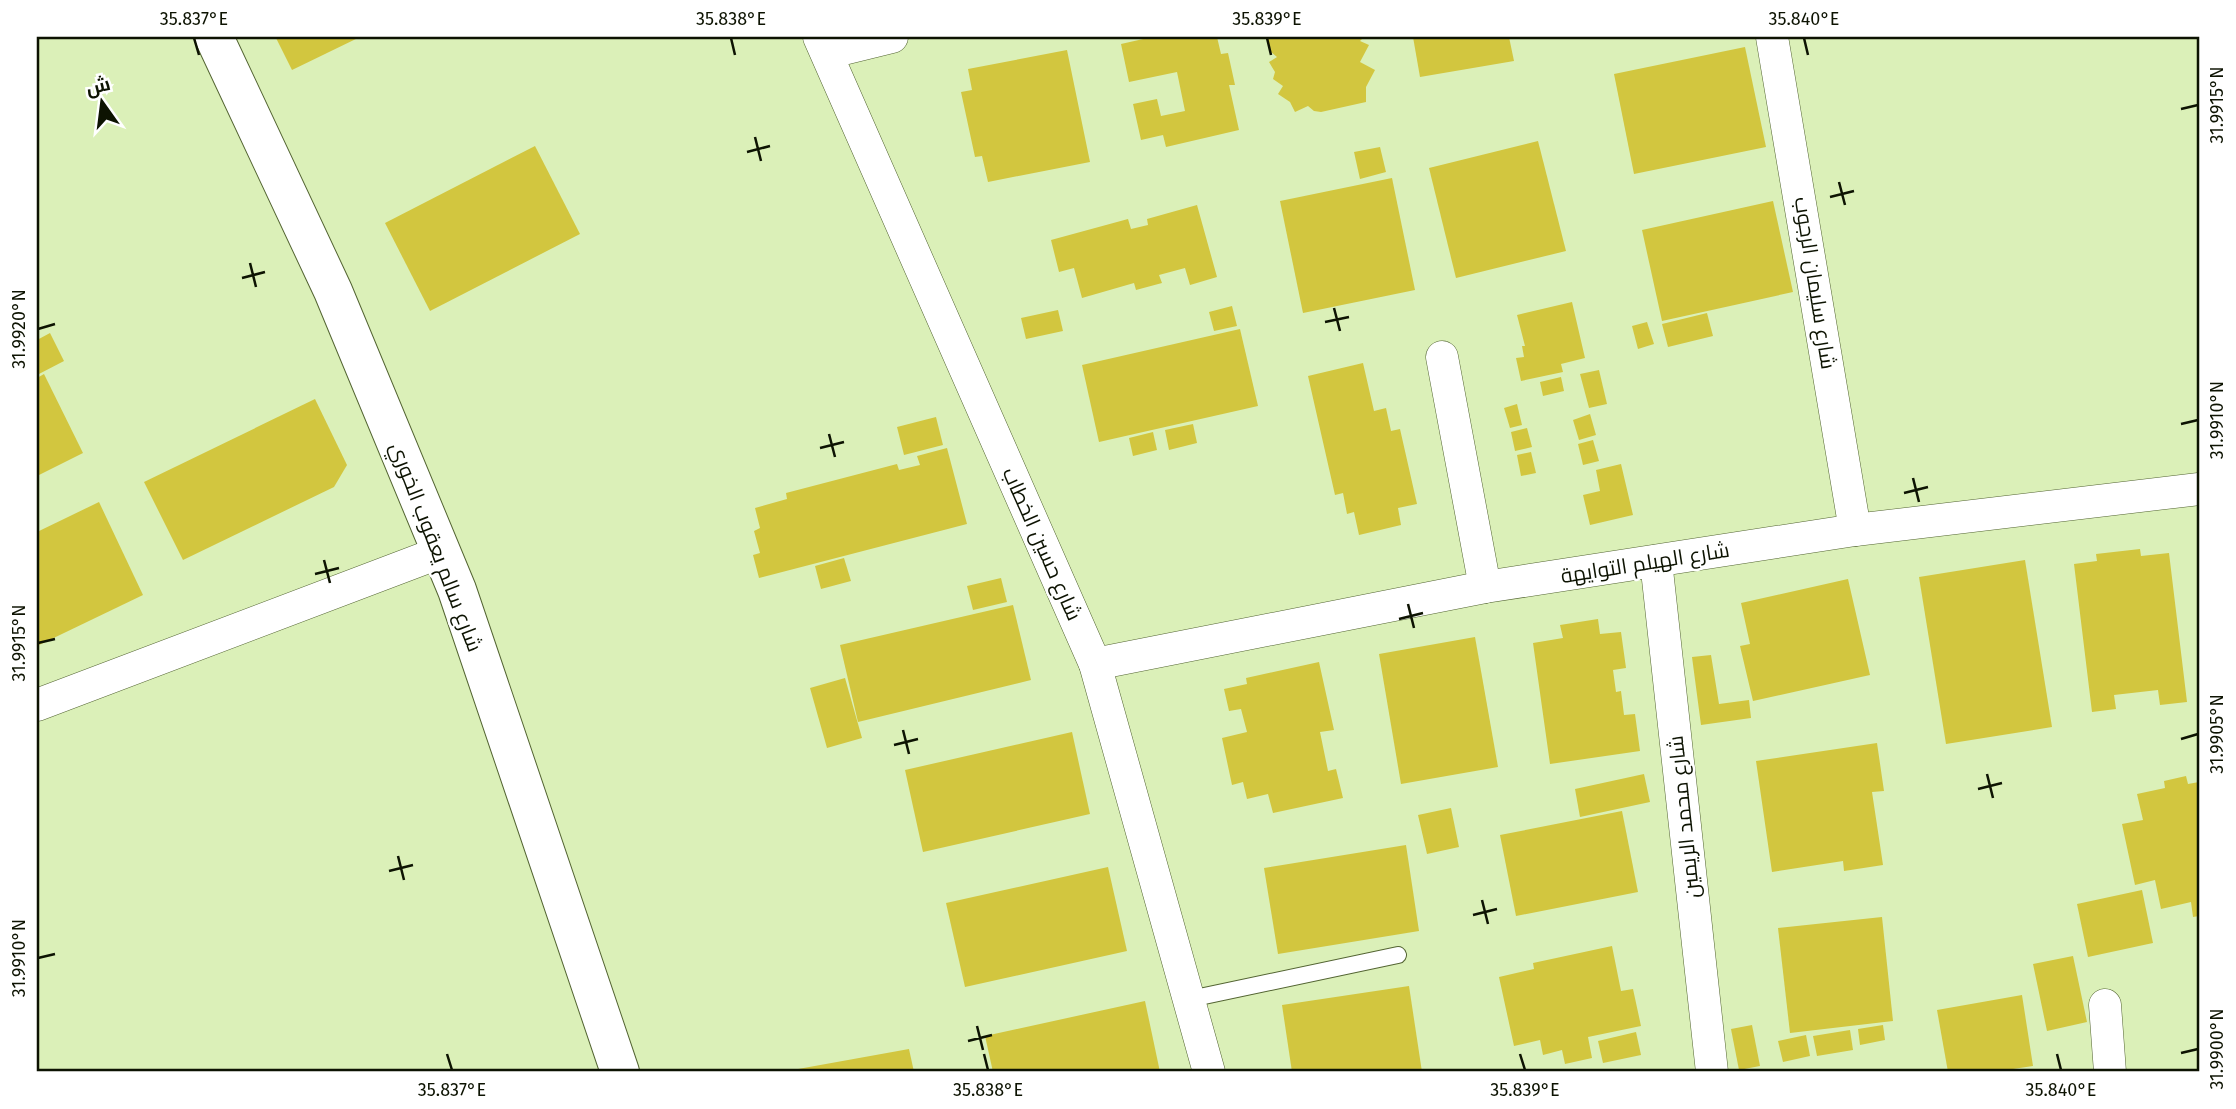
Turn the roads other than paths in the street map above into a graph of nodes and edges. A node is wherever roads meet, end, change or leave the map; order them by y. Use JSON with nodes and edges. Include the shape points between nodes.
{"nodes":[{"id":1,"x":214,"y":37,"type":"edge"},
{"id":2,"x":892,"y":37,"type":"edge"},
{"id":3,"x":1772,"y":37,"type":"edge"},
{"id":4,"x":823,"y":45,"type":"edge"},
{"id":5,"x":1442,"y":357,"type":"dead end"},
{"id":6,"x":2199,"y":489,"type":"edge"},
{"id":7,"x":1855,"y":530,"type":"junction"},
{"id":8,"x":442,"y":552,"type":"junction"},
{"id":9,"x":1656,"y":561,"type":"junction"},
{"id":10,"x":1485,"y":587,"type":"junction"},
{"id":11,"x":1095,"y":664,"type":"junction"},
{"id":12,"x":37,"y":705,"type":"edge"},
{"id":13,"x":1398,"y":955,"type":"dead end"},
{"id":14,"x":1190,"y":999,"type":"junction"},
{"id":15,"x":2105,"y":1005,"type":"dead end"},
{"id":16,"x":620,"y":1072,"type":"edge"},
{"id":17,"x":1209,"y":1072,"type":"edge"},
{"id":18,"x":1712,"y":1072,"type":"edge"},
{"id":19,"x":2110,"y":1072,"type":"edge"}],
"edges":[{"from":1,"to":8,"type":"street","name":"شارع سالم يعقوب الخوري","via":[[333,291]]},
{"from":2,"to":4,"type":"street"},
{"from":3,"to":7,"type":"street","name":"شارع سليمان الرجوب"},
{"from":4,"to":11,"type":"street","name":"شارع حسين الخطاب"},
{"from":5,"to":10,"type":"street"},
{"from":6,"to":7,"type":"street","name":"شارع الهيلم التوايهة"},
{"from":7,"to":9,"type":"street","name":"شارع الهيلم التوايهة"},
{"from":8,"to":12,"type":"street"},
{"from":8,"to":16,"type":"street","name":"شارع سالم يعقوب الخوري"},
{"from":9,"to":10,"type":"street","name":"شارع الهيلم التوايهة"},
{"from":9,"to":18,"type":"street","name":"شارع محمد الريمين"},
{"from":10,"to":11,"type":"street","name":"شارع الهيلم التوايهة"},
{"from":11,"to":14,"type":"street","name":"شارع حسين الخطاب"},
{"from":13,"to":14,"type":"lane"},
{"from":14,"to":17,"type":"street","name":"شارع حسين الخطاب"},
{"from":15,"to":19,"type":"street"}]}
